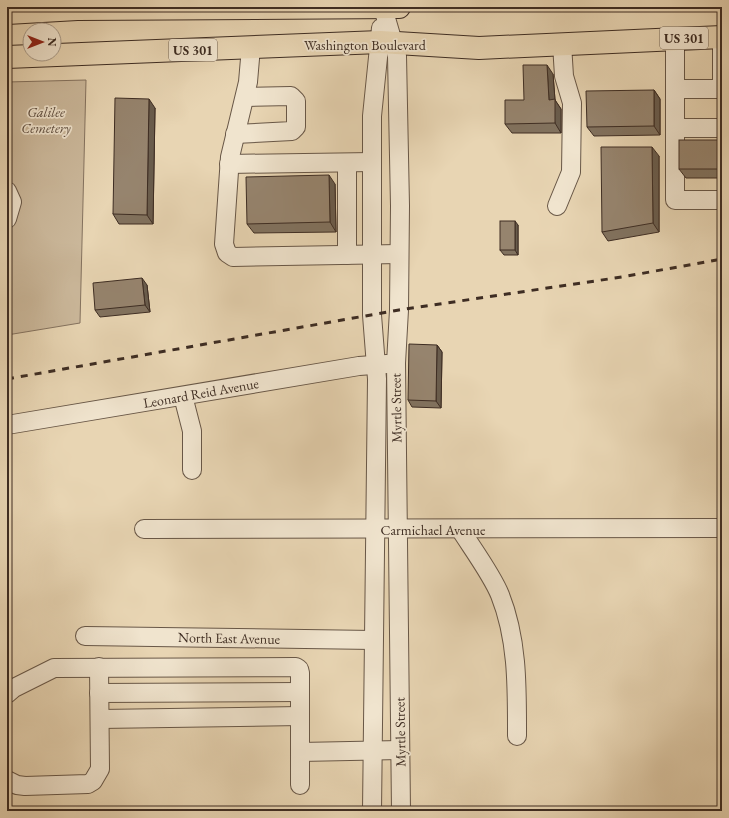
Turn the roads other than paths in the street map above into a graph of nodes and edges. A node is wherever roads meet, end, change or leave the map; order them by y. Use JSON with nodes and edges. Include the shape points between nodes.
{"nodes":[{"id":1,"x":389,"y":7,"type":"edge"},
{"id":2,"x":77,"y":8,"type":"edge"},
{"id":3,"x":7,"y":13,"type":"edge"},
{"id":4,"x":722,"y":37,"type":"edge"},
{"id":5,"x":675,"y":39,"type":"junction"},
{"id":6,"x":386,"y":43,"type":"junction"},
{"id":7,"x":562,"y":44,"type":"junction"},
{"id":8,"x":251,"y":47,"type":"junction"},
{"id":9,"x":7,"y":57,"type":"edge"},
{"id":10,"x":722,"y":80,"type":"edge"},
{"id":11,"x":675,"y":89,"type":"junction"},
{"id":12,"x":722,"y":89,"type":"edge"},
{"id":13,"x":244,"y":97,"type":"junction"},
{"id":14,"x":675,"y":128,"type":"junction"},
{"id":15,"x":722,"y":128,"type":"edge"},
{"id":16,"x":235,"y":134,"type":"junction"},
{"id":17,"x":347,"y":162,"type":"junction"},
{"id":18,"x":372,"y":162,"type":"junction"},
{"id":19,"x":229,"y":164,"type":"junction"},
{"id":20,"x":7,"y":192,"type":"edge"},
{"id":21,"x":722,"y":200,"type":"edge"},
{"id":22,"x":557,"y":206,"type":"dead end"},
{"id":23,"x":7,"y":219,"type":"edge"},
{"id":24,"x":372,"y":254,"type":"junction"},
{"id":25,"x":399,"y":254,"type":"junction"},
{"id":26,"x":347,"y":255,"type":"junction"},
{"id":27,"x":396,"y":363,"type":"junction"},
{"id":28,"x":376,"y":366,"type":"junction"},
{"id":29,"x":183,"y":396,"type":"junction"},
{"id":30,"x":7,"y":425,"type":"edge"},
{"id":31,"x":192,"y":470,"type":"dead end"},
{"id":32,"x":722,"y":528,"type":"edge"},
{"id":33,"x":144,"y":529,"type":"dead end"},
{"id":34,"x":460,"y":529,"type":"junction"},
{"id":35,"x":375,"y":530,"type":"junction"},
{"id":36,"x":398,"y":530,"type":"junction"},
{"id":37,"x":85,"y":636,"type":"dead end"},
{"id":38,"x":374,"y":640,"type":"junction"},
{"id":39,"x":99,"y":667,"type":"junction"},
{"id":40,"x":300,"y":692,"type":"junction"},
{"id":41,"x":99,"y":693,"type":"junction"},
{"id":42,"x":7,"y":694,"type":"edge"},
{"id":43,"x":300,"y":716,"type":"junction"},
{"id":44,"x":100,"y":719,"type":"junction"},
{"id":45,"x":517,"y":736,"type":"dead end"},
{"id":46,"x":372,"y":750,"type":"junction"},
{"id":47,"x":400,"y":750,"type":"junction"},
{"id":48,"x":300,"y":752,"type":"junction"},
{"id":49,"x":7,"y":780,"type":"edge"},
{"id":50,"x":300,"y":785,"type":"dead end"},
{"id":51,"x":372,"y":811,"type":"edge"},
{"id":52,"x":401,"y":811,"type":"edge"}],
"edges":[{"from":1,"to":2,"type":"main road"},
{"from":1,"to":6,"type":"street","name":"Myrtle Street"},
{"from":2,"to":3,"type":"main road"},
{"from":4,"to":5,"type":"main road","name":"Washington Boulevard","number":"US 301"},
{"from":4,"to":10,"type":"street"},
{"from":5,"to":7,"type":"main road","name":"Washington Boulevard","number":"US 301"},
{"from":5,"to":11,"type":"street"},
{"from":6,"to":7,"type":"main road","name":"Washington Boulevard","number":"US 301","via":[[479,48]]},
{"from":6,"to":8,"type":"main road","name":"Washington Boulevard","number":"US 301"},
{"from":6,"to":18,"type":"street","name":"Myrtle Street","via":[[372,116]]},
{"from":6,"to":25,"type":"street","name":"Myrtle Street","via":[[397,56]]},
{"from":7,"to":22,"type":"street","via":[[564,76],[572,103],[572,172]]},
{"from":8,"to":9,"type":"main road","name":"Washington Boulevard","number":"US 301"},
{"from":8,"to":13,"type":"street"},
{"from":11,"to":12,"type":"street"},
{"from":11,"to":14,"type":"street"},
{"from":13,"to":16,"type":"street"},
{"from":13,"to":16,"type":"street","via":[[291,96],[296,101],[296,127],[292,131]]},
{"from":14,"to":15,"type":"street"},
{"from":14,"to":21,"type":"street","via":[[674,200]]},
{"from":16,"to":19,"type":"street"},
{"from":17,"to":18,"type":"street"},
{"from":17,"to":19,"type":"street"},
{"from":17,"to":26,"type":"street"},
{"from":18,"to":24,"type":"street","name":"Myrtle Street"},
{"from":19,"to":26,"type":"street","via":[[224,244],[233,257]]},
{"from":20,"to":23,"type":"street","via":[[12,202]]},
{"from":24,"to":25,"type":"street"},
{"from":24,"to":26,"type":"street"},
{"from":24,"to":28,"type":"street","name":"Myrtle Street","via":[[372,315]]},
{"from":25,"to":27,"type":"street","name":"Myrtle Street"},
{"from":27,"to":28,"type":"street","name":"Leonard Reid Avenue"},
{"from":27,"to":36,"type":"street","name":"Myrtle Street"},
{"from":28,"to":29,"type":"street","name":"Leonard Reid Avenue","via":[[359,366]]},
{"from":28,"to":35,"type":"street","name":"Myrtle Street"},
{"from":29,"to":30,"type":"street","name":"Leonard Reid Avenue"},
{"from":29,"to":31,"type":"street","via":[[192,431]]},
{"from":32,"to":34,"type":"street","name":"Carmichael Avenue"},
{"from":33,"to":35,"type":"street","name":"Carmichael Avenue"},
{"from":34,"to":36,"type":"street","name":"Carmichael Avenue"},
{"from":34,"to":45,"type":"street","via":[[500,594],[511,628],[517,678]]},
{"from":35,"to":36,"type":"street","name":"Carmichael Avenue"},
{"from":35,"to":38,"type":"street","name":"Myrtle Street"},
{"from":36,"to":47,"type":"street","name":"Myrtle Street"},
{"from":37,"to":38,"type":"street","name":"North East Avenue"},
{"from":38,"to":46,"type":"street","name":"Myrtle Street"},
{"from":39,"to":40,"type":"street","via":[[296,666],[300,673]]},
{"from":39,"to":41,"type":"street"},
{"from":39,"to":42,"type":"street","via":[[49,669]]},
{"from":40,"to":41,"type":"street"},
{"from":40,"to":43,"type":"street"},
{"from":41,"to":44,"type":"street"},
{"from":43,"to":44,"type":"street"},
{"from":43,"to":48,"type":"street"},
{"from":44,"to":49,"type":"street","via":[[100,769],[93,781],[82,785],[25,786]]},
{"from":46,"to":47,"type":"street"},
{"from":46,"to":48,"type":"street"},
{"from":46,"to":51,"type":"street","name":"Myrtle Street"},
{"from":47,"to":52,"type":"street","name":"Myrtle Street"},
{"from":48,"to":50,"type":"street"}]}
